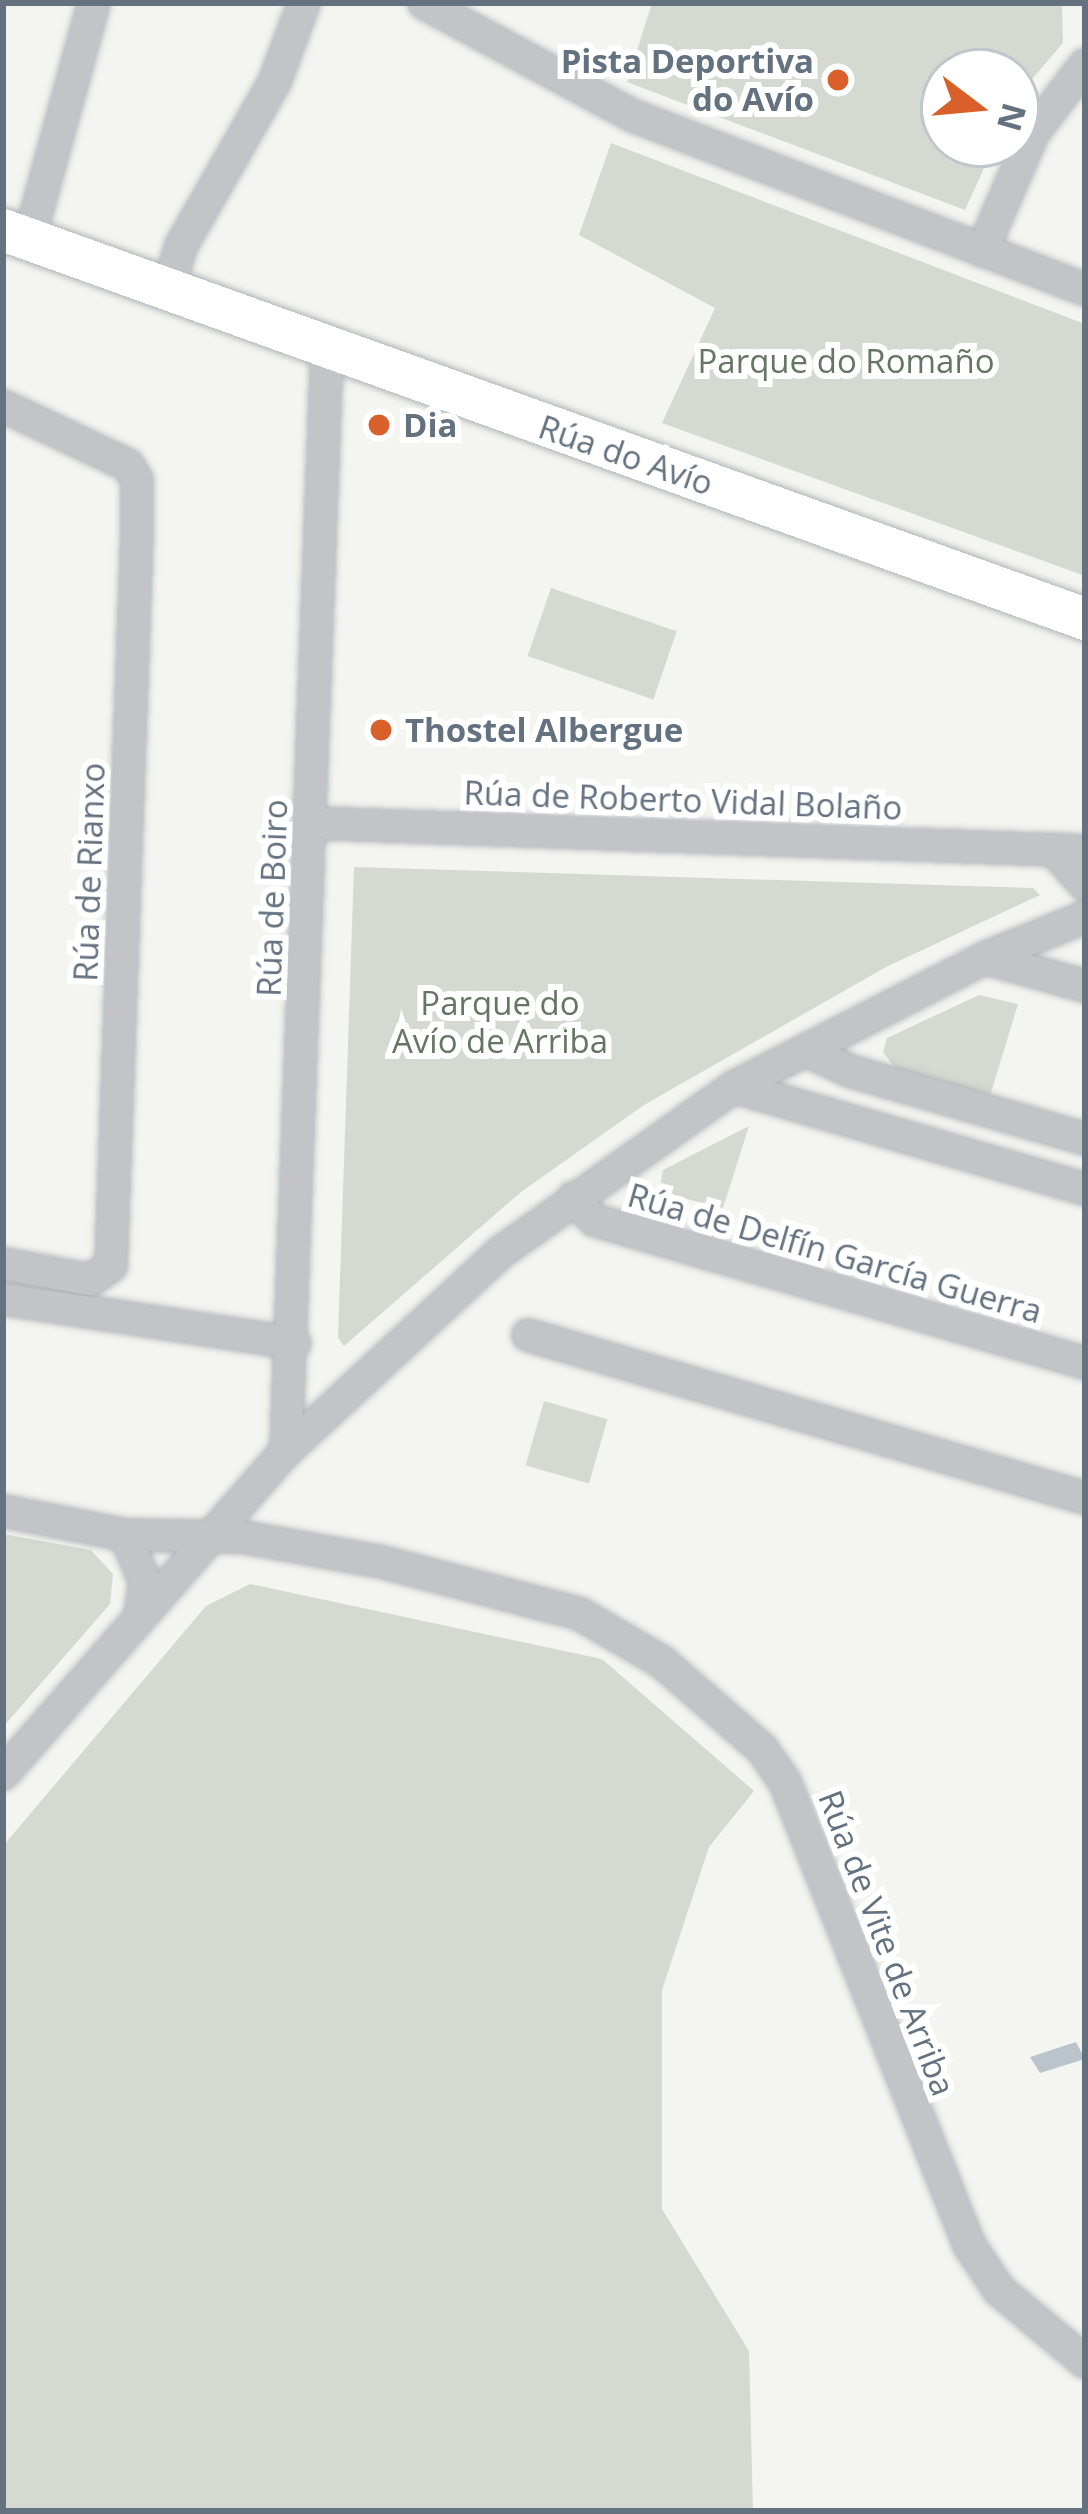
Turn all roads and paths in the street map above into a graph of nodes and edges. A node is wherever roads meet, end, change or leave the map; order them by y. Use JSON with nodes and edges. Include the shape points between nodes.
{"nodes":[{"id":1,"x":94,"y":3,"type":"edge"},
{"id":2,"x":304,"y":3,"type":"edge"},
{"id":3,"x":424,"y":3,"type":"edge"},
{"id":4,"x":1085,"y":65,"type":"edge"},
{"id":5,"x":16,"y":235,"type":"edge"},
{"id":6,"x":982,"y":250,"type":"junction"},
{"id":7,"x":1085,"y":289,"type":"edge"},
{"id":8,"x":168,"y":291,"type":"junction"},
{"id":9,"x":327,"y":348,"type":"junction"},
{"id":10,"x":3,"y":406,"type":"edge"},
{"id":11,"x":3,"y":426,"type":"edge"},
{"id":12,"x":1085,"y":619,"type":"edge"},
{"id":13,"x":311,"y":823,"type":"junction"},
{"id":14,"x":1053,"y":849,"type":"junction"},
{"id":15,"x":1085,"y":851,"type":"edge"},
{"id":16,"x":1085,"y":885,"type":"edge"},
{"id":17,"x":1085,"y":917,"type":"edge"},
{"id":18,"x":985,"y":958,"type":"junction"},
{"id":19,"x":1085,"y":986,"type":"edge"},
{"id":20,"x":805,"y":1050,"type":"junction"},
{"id":21,"x":734,"y":1087,"type":"junction"},
{"id":22,"x":1085,"y":1138,"type":"edge"},
{"id":23,"x":1085,"y":1189,"type":"edge"},
{"id":24,"x":572,"y":1198,"type":"junction"},
{"id":25,"x":3,"y":1264,"type":"edge"},
{"id":26,"x":3,"y":1299,"type":"edge"},
{"id":27,"x":528,"y":1335,"type":"dead end"},
{"id":28,"x":296,"y":1343,"type":"junction"},
{"id":29,"x":1085,"y":1363,"type":"edge"},
{"id":30,"x":286,"y":1450,"type":"junction"},
{"id":31,"x":1085,"y":1498,"type":"edge"},
{"id":32,"x":3,"y":1511,"type":"edge"},
{"id":33,"x":125,"y":1535,"type":"junction"},
{"id":34,"x":208,"y":1539,"type":"junction"},
{"id":35,"x":140,"y":1616,"type":"junction"},
{"id":36,"x":3,"y":1774,"type":"edge"},
{"id":37,"x":1085,"y":2362,"type":"edge"}],
"edges":[{"from":1,"to":5,"type":"street"},
{"from":2,"to":8,"type":"street","via":[[274,81],[181,246]]},
{"from":3,"to":6,"type":"street","via":[[631,115]]},
{"from":4,"to":6,"type":"street","via":[[1033,133]]},
{"from":5,"to":8,"type":"main road","name":"Rúa do Avío"},
{"from":6,"to":7,"type":"street"},
{"from":8,"to":9,"type":"main road","name":"Rúa do Avío"},
{"from":9,"to":12,"type":"main road","name":"Rúa do Avío"},
{"from":9,"to":13,"type":"street","name":"Rúa de Boiro"},
{"from":10,"to":11,"type":"street"},
{"from":10,"to":25,"type":"street","name":"Rúa de Rianxo","via":[[128,465],[137,480],[111,1266],[96,1280]]},
{"from":13,"to":14,"type":"street","name":"Rúa de Roberto Vidal Bolaño"},
{"from":13,"to":28,"type":"street","name":"Rúa de Boiro"},
{"from":14,"to":15,"type":"street","name":"Rúa de Roberto Vidal Bolaño"},
{"from":14,"to":16,"type":"street"},
{"from":17,"to":18,"type":"street"},
{"from":18,"to":19,"type":"street"},
{"from":18,"to":20,"type":"street"},
{"from":20,"to":21,"type":"street"},
{"from":20,"to":22,"type":"street","via":[[850,1071]]},
{"from":21,"to":23,"type":"street"},
{"from":21,"to":24,"type":"street"},
{"from":24,"to":29,"type":"street","name":"Rúa de Delfín García Guerra","via":[[594,1220]]},
{"from":24,"to":30,"type":"street","via":[[436,1308]]},
{"from":26,"to":28,"type":"street"},
{"from":27,"to":31,"type":"street"},
{"from":28,"to":30,"type":"street","name":"Rúa de Boiro"},
{"from":30,"to":34,"type":"street"},
{"from":32,"to":33,"type":"street","name":"Rúa de Vite de Arriba"},
{"from":33,"to":34,"type":"street","name":"Rúa de Vite de Arriba"},
{"from":33,"to":35,"type":"street","via":[[145,1581]]},
{"from":34,"to":35,"type":"street"},
{"from":34,"to":37,"type":"street","name":"Rúa de Vite de Arriba","via":[[242,1537],[382,1562],[580,1614],[621,1633],[724,1713],[762,1749],[801,1811],[970,2246],[999,2290]]},
{"from":35,"to":36,"type":"street"}]}
